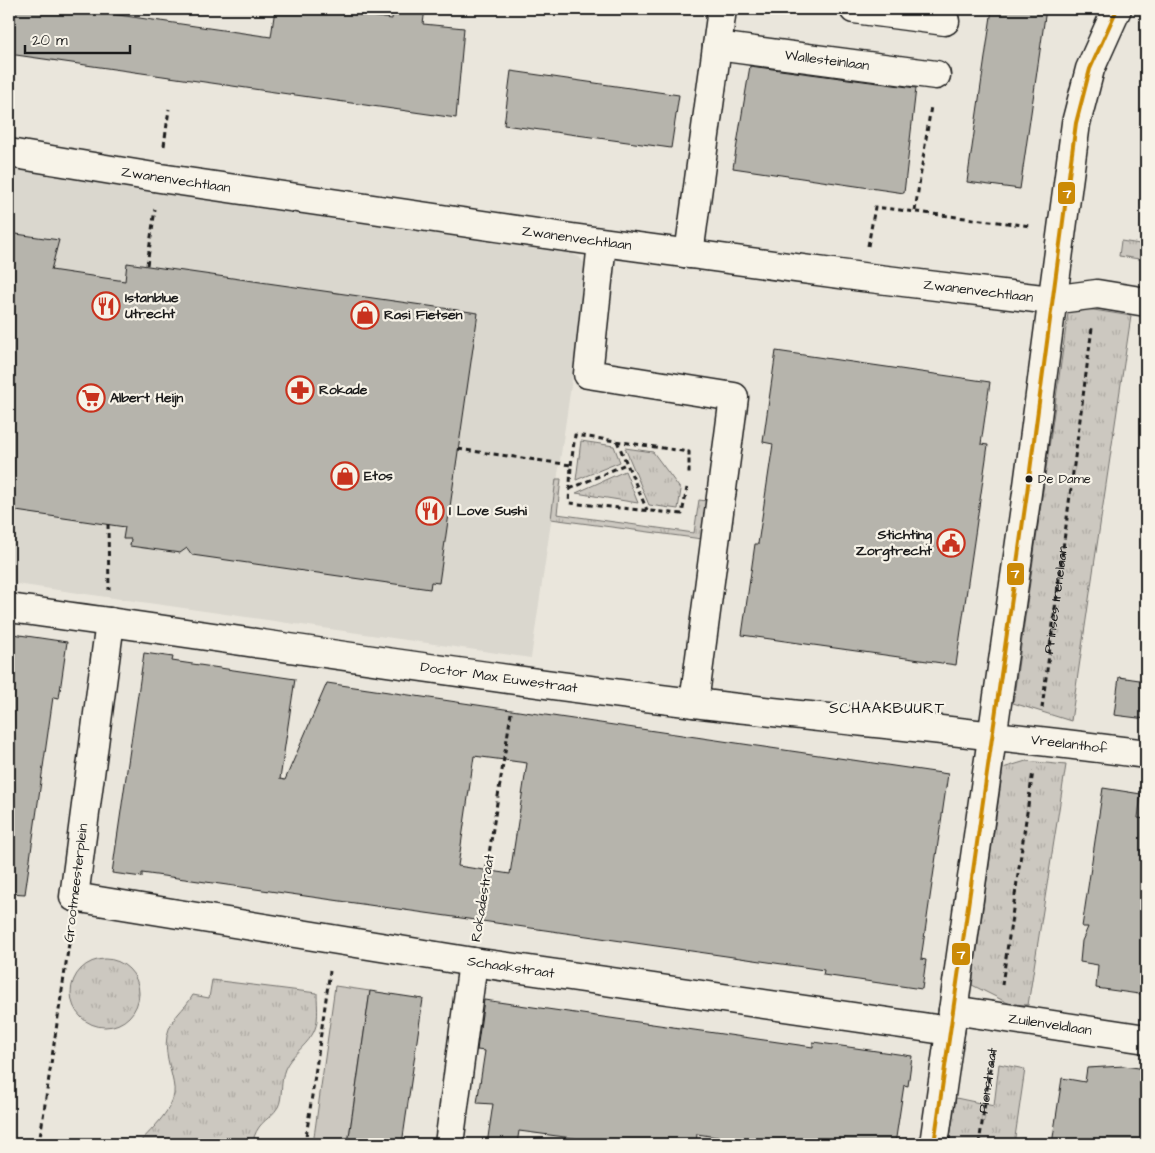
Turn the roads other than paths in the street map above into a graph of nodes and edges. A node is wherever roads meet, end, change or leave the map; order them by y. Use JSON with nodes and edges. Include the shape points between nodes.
{"nodes":[{"id":1,"x":722,"y":9,"type":"edge"},
{"id":2,"x":854,"y":9,"type":"edge"},
{"id":3,"x":1117,"y":9,"type":"edge"},
{"id":4,"x":945,"y":21,"type":"dead end"},
{"id":5,"x":718,"y":46,"type":"junction"},
{"id":6,"x":936,"y":75,"type":"road end"},
{"id":7,"x":9,"y":154,"type":"edge"},
{"id":8,"x":602,"y":243,"type":"junction"},
{"id":9,"x":689,"y":254,"type":"junction"},
{"id":10,"x":1051,"y":300,"type":"junction"},
{"id":11,"x":1146,"y":302,"type":"edge"},
{"id":12,"x":9,"y":608,"type":"edge"},
{"id":13,"x":110,"y":622,"type":"junction"},
{"id":14,"x":694,"y":703,"type":"junction"},
{"id":15,"x":991,"y":736,"type":"junction"},
{"id":16,"x":1146,"y":754,"type":"edge"},
{"id":17,"x":74,"y":897,"type":"joint"},
{"id":18,"x":473,"y":962,"type":"junction"},
{"id":19,"x":951,"y":1020,"type":"junction"},
{"id":20,"x":1146,"y":1039,"type":"edge"},
{"id":21,"x":449,"y":1144,"type":"edge"},
{"id":22,"x":934,"y":1144,"type":"edge"}],
"edges":[{"from":1,"to":5,"type":"street"},
{"from":2,"to":4,"type":"street"},
{"from":3,"to":10,"type":"street","via":[[1090,69],[1079,114]]},
{"from":5,"to":6,"type":"street","name":"Wallesteinlaan"},
{"from":5,"to":9,"type":"street"},
{"from":7,"to":8,"type":"street","name":"Zwanenvechtlaan"},
{"from":8,"to":9,"type":"street","name":"Zwanenvechtlaan"},
{"from":8,"to":14,"type":"street","via":[[588,374],[734,397]]},
{"from":9,"to":10,"type":"street","name":"Zwanenvechtlaan"},
{"from":10,"to":11,"type":"street","name":"Zwanenvechtlaan","via":[[1097,294]]},
{"from":10,"to":15,"type":"street","via":[[1027,493]]},
{"from":12,"to":13,"type":"street","name":"Doctor Max Euwestraat"},
{"from":13,"to":14,"type":"street","name":"Doctor Max Euwestraat","via":[[516,681]]},
{"from":13,"to":17,"type":"street","name":"Grootmeesterplein"},
{"from":14,"to":15,"type":"street","name":"Doctor Max Euwestraat"},
{"from":15,"to":16,"type":"street","name":"Vreelanthof"},
{"from":15,"to":19,"type":"street"},
{"from":17,"to":18,"type":"street","name":"Schaakstraat"},
{"from":18,"to":19,"type":"street","name":"Schaakstraat"},
{"from":18,"to":21,"type":"street","name":"Rokadestraat"},
{"from":19,"to":20,"type":"street","name":"Zuilenveldlaan","via":[[997,1017]]},
{"from":19,"to":22,"type":"street"}]}
